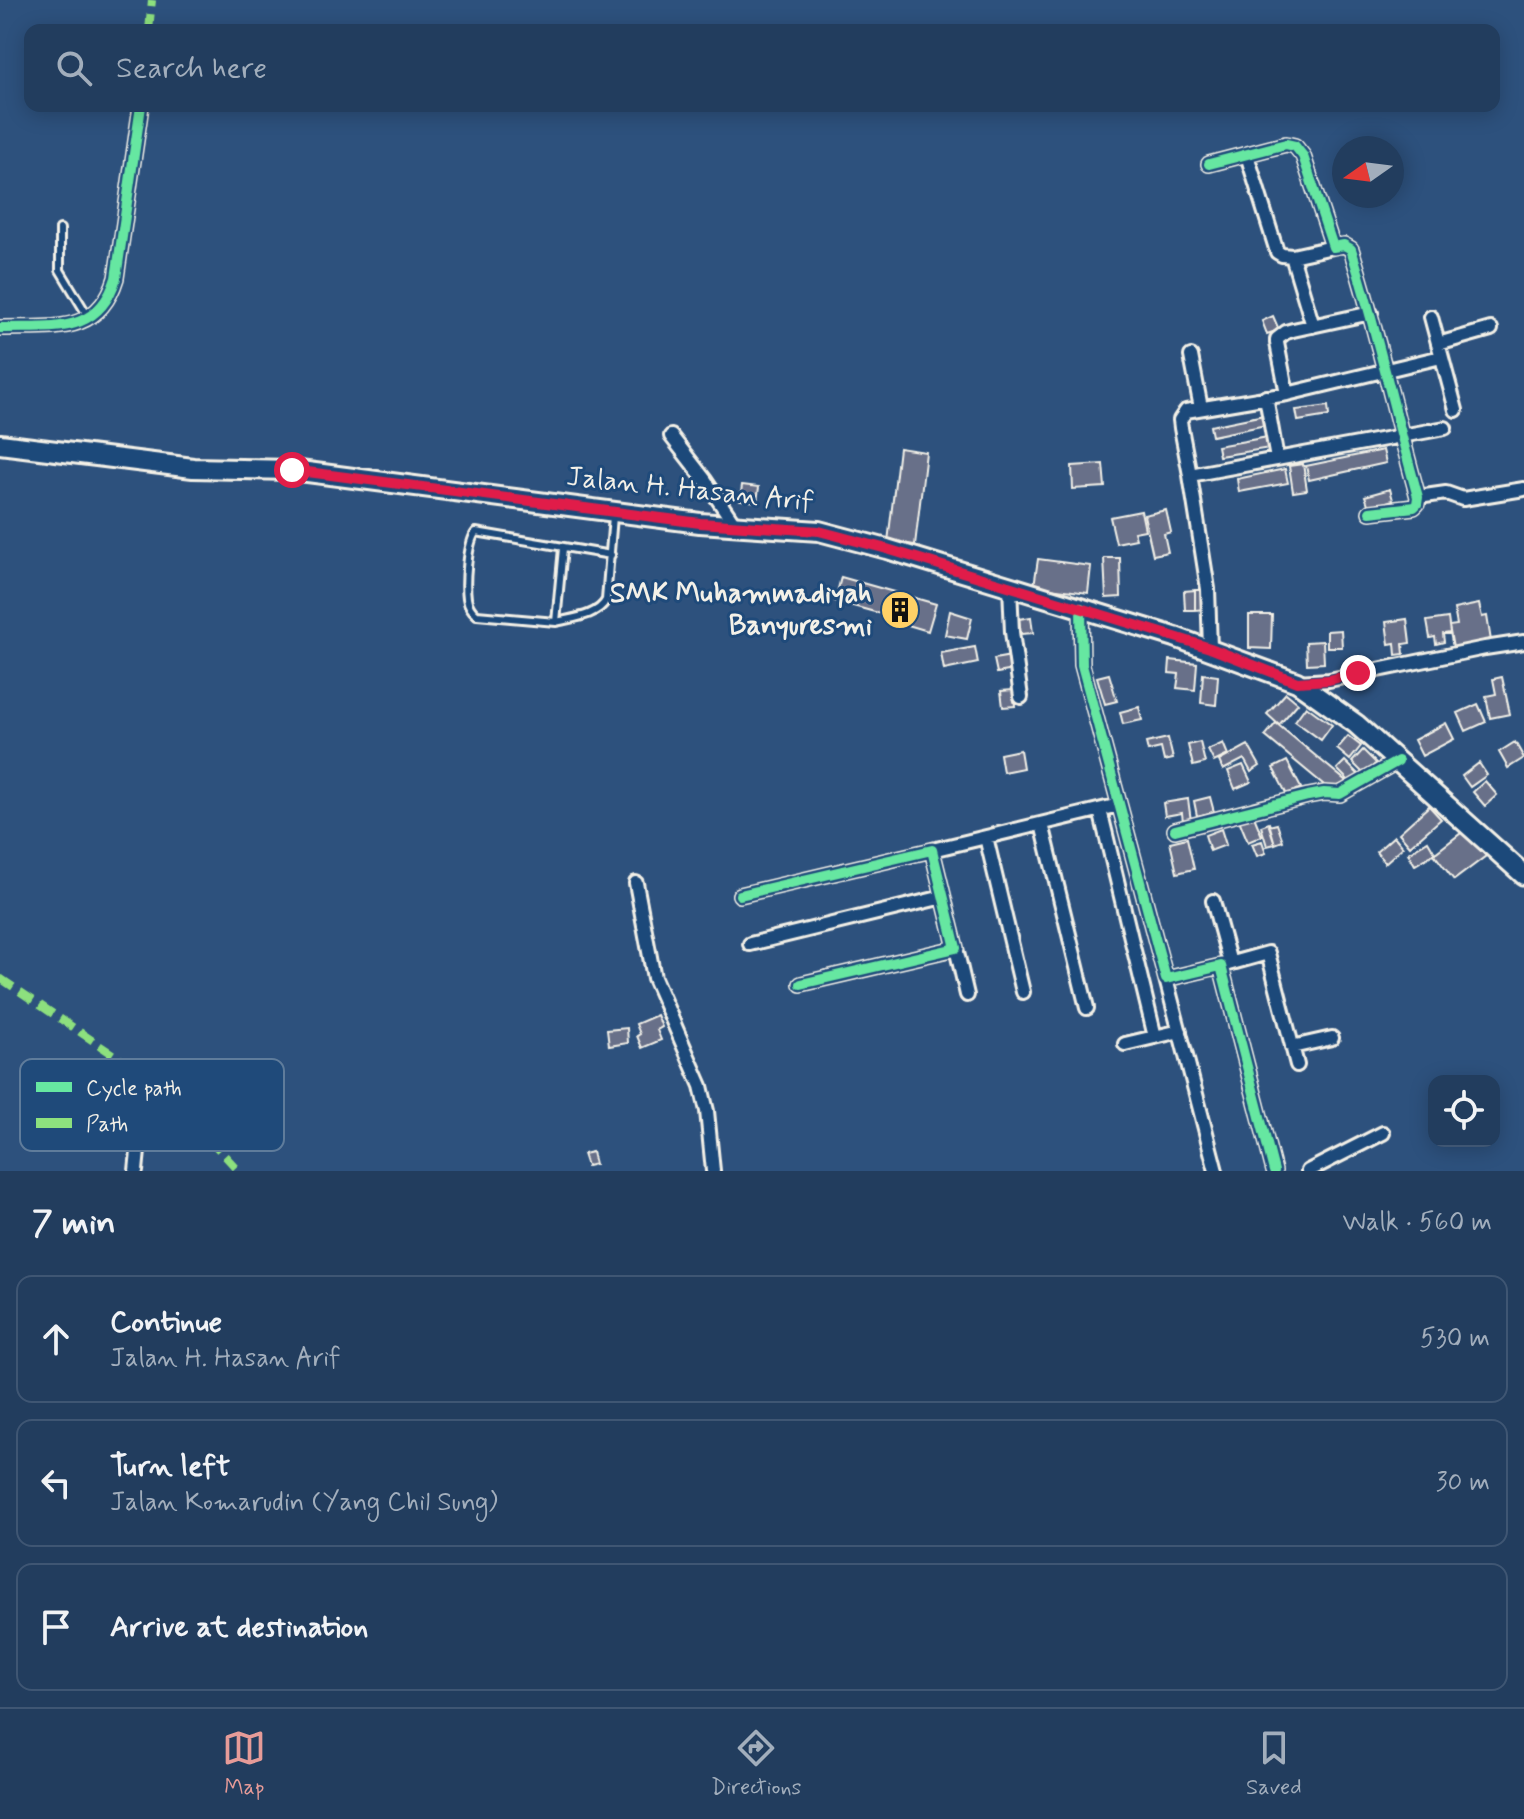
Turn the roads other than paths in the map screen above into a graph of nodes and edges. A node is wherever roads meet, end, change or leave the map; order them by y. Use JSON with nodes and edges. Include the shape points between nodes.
{"nodes":[{"id":1,"x":140,"y":112,"type":"edge"},
{"id":2,"x":1247,"y":155,"type":"junction"},
{"id":3,"x":1209,"y":164,"type":"dead end"},
{"id":4,"x":60,"y":229,"type":"dead end"},
{"id":5,"x":1333,"y":247,"type":"junction"},
{"id":6,"x":1292,"y":256,"type":"junction"},
{"id":7,"x":86,"y":313,"type":"junction"},
{"id":8,"x":1371,"y":313,"type":"junction"},
{"id":9,"x":1431,"y":317,"type":"dead end"},
{"id":10,"x":1313,"y":326,"type":"junction"},
{"id":11,"x":0,"y":328,"type":"edge"},
{"id":12,"x":1491,"y":329,"type":"dead end"},
{"id":13,"x":1439,"y":351,"type":"junction"},
{"id":14,"x":1191,"y":356,"type":"dead end"},
{"id":15,"x":1384,"y":371,"type":"junction"},
{"id":16,"x":1287,"y":394,"type":"junction"},
{"id":17,"x":1266,"y":397,"type":"junction"},
{"id":18,"x":1201,"y":408,"type":"junction"},
{"id":19,"x":1456,"y":410,"type":"dead end"},
{"id":20,"x":1445,"y":428,"type":"dead end"},
{"id":21,"x":671,"y":436,"type":"dead end"},
{"id":22,"x":1401,"y":436,"type":"junction"},
{"id":23,"x":0,"y":444,"type":"edge"},
{"id":24,"x":1277,"y":459,"type":"junction"},
{"id":25,"x":1190,"y":475,"type":"junction"},
{"id":26,"x":1524,"y":489,"type":"edge"},
{"id":27,"x":1418,"y":497,"type":"junction"},
{"id":28,"x":613,"y":512,"type":"junction"},
{"id":29,"x":1370,"y":512,"type":"dead end"},
{"id":30,"x":735,"y":525,"type":"junction"},
{"id":31,"x":563,"y":548,"type":"junction"},
{"id":32,"x":611,"y":555,"type":"junction"},
{"id":33,"x":1010,"y":587,"type":"junction"},
{"id":34,"x":1081,"y":608,"type":"junction"},
{"id":35,"x":556,"y":622,"type":"junction"},
{"id":36,"x":1524,"y":642,"type":"edge"},
{"id":37,"x":1210,"y":648,"type":"junction"},
{"id":38,"x":1297,"y":682,"type":"junction"},
{"id":39,"x":1021,"y":697,"type":"dead end"},
{"id":40,"x":1398,"y":761,"type":"junction"},
{"id":41,"x":1119,"y":805,"type":"junction"},
{"id":42,"x":1100,"y":810,"type":"junction"},
{"id":43,"x":1042,"y":824,"type":"junction"},
{"id":44,"x":1175,"y":830,"type":"dead end"},
{"id":45,"x":986,"y":837,"type":"junction"},
{"id":46,"x":932,"y":850,"type":"junction"},
{"id":47,"x":1524,"y":875,"type":"edge"},
{"id":48,"x":636,"y":883,"type":"dead end"},
{"id":49,"x":740,"y":895,"type":"dead end"},
{"id":50,"x":943,"y":897,"type":"junction"},
{"id":51,"x":1213,"y":901,"type":"dead end"},
{"id":52,"x":750,"y":944,"type":"dead end"},
{"id":53,"x":956,"y":948,"type":"junction"},
{"id":54,"x":1225,"y":965,"type":"junction"},
{"id":55,"x":1166,"y":979,"type":"junction"},
{"id":56,"x":801,"y":984,"type":"dead end"},
{"id":57,"x":1023,"y":992,"type":"dead end"},
{"id":58,"x":967,"y":995,"type":"dead end"},
{"id":59,"x":1087,"y":1008,"type":"dead end"},
{"id":60,"x":1180,"y":1031,"type":"junction"},
{"id":61,"x":1155,"y":1037,"type":"junction"},
{"id":62,"x":1332,"y":1038,"type":"dead end"},
{"id":63,"x":1125,"y":1044,"type":"dead end"},
{"id":64,"x":1292,"y":1047,"type":"junction"},
{"id":65,"x":1297,"y":1065,"type":"dead end"},
{"id":66,"x":1383,"y":1133,"type":"dead end"},
{"id":67,"x":138,"y":1151,"type":"edge"},
{"id":68,"x":136,"y":1171,"type":"edge"},
{"id":69,"x":713,"y":1171,"type":"edge"},
{"id":70,"x":1216,"y":1171,"type":"edge"},
{"id":71,"x":1274,"y":1171,"type":"edge"},
{"id":72,"x":1308,"y":1171,"type":"edge"}],
"edges":[{"from":1,"to":7,"type":"street","via":[[116,278],[103,307]]},
{"from":2,"to":3,"type":"street"},
{"from":2,"to":5,"type":"street","via":[[1291,143],[1300,150]]},
{"from":2,"to":6,"type":"street","via":[[1277,252]]},
{"from":4,"to":7,"type":"lane","via":[[60,270]]},
{"from":5,"to":6,"type":"street"},
{"from":5,"to":8,"type":"street","via":[[1351,249]]},
{"from":6,"to":10,"type":"street"},
{"from":7,"to":11,"type":"street","via":[[68,325]]},
{"from":8,"to":10,"type":"street"},
{"from":8,"to":15,"type":"street"},
{"from":9,"to":13,"type":"street"},
{"from":10,"to":16,"type":"street","via":[[1277,339]]},
{"from":12,"to":13,"type":"street"},
{"from":13,"to":15,"type":"street"},
{"from":13,"to":19,"type":"street"},
{"from":14,"to":18,"type":"street"},
{"from":15,"to":16,"type":"street"},
{"from":15,"to":22,"type":"street"},
{"from":16,"to":17,"type":"street"},
{"from":17,"to":18,"type":"street"},
{"from":17,"to":24,"type":"street"},
{"from":18,"to":25,"type":"street","via":[[1186,411],[1180,420]]},
{"from":20,"to":22,"type":"street"},
{"from":21,"to":30,"type":"street"},
{"from":22,"to":24,"type":"street"},
{"from":22,"to":27,"type":"street"},
{"from":23,"to":28,"type":"main road","name":"Jalan H. Hasan Arif","via":[[193,468],[292,470]]},
{"from":24,"to":25,"type":"street"},
{"from":25,"to":37,"type":"street","via":[[1208,589]]},
{"from":26,"to":27,"type":"street","via":[[1463,499],[1446,493]]},
{"from":27,"to":29,"type":"street","via":[[1414,507]]},
{"from":28,"to":30,"type":"main road","name":"Jalan H. Hasan Arif"},
{"from":28,"to":32,"type":"lane"},
{"from":30,"to":33,"type":"main road","name":"Jalan H. Hasan Arif","via":[[819,531]]},
{"from":31,"to":32,"type":"lane"},
{"from":31,"to":35,"type":"lane"},
{"from":31,"to":35,"type":"lane","via":[[476,532],[468,566],[467,599],[477,615]]},
{"from":32,"to":35,"type":"lane","via":[[603,607]]},
{"from":33,"to":34,"type":"main road","name":"Jalan H. Hasan Arif"},
{"from":33,"to":39,"type":"street"},
{"from":34,"to":37,"type":"main road","name":"Jalan H. Hasan Arif"},
{"from":34,"to":41,"type":"street","via":[[1082,665]]},
{"from":36,"to":38,"type":"street"},
{"from":37,"to":38,"type":"main road","name":"Jalan H. Hasan Arif"},
{"from":38,"to":40,"type":"main road","name":"Jalan H. Hasan Arif"},
{"from":40,"to":44,"type":"street","via":[[1340,794],[1316,794]]},
{"from":40,"to":47,"type":"main road","name":"Jalan H. Hasan Arif"},
{"from":41,"to":42,"type":"street"},
{"from":41,"to":55,"type":"street"},
{"from":42,"to":43,"type":"street"},
{"from":42,"to":61,"type":"street"},
{"from":43,"to":45,"type":"street"},
{"from":43,"to":59,"type":"street"},
{"from":45,"to":46,"type":"street"},
{"from":45,"to":57,"type":"street"},
{"from":46,"to":49,"type":"street"},
{"from":46,"to":50,"type":"street"},
{"from":48,"to":69,"type":"street","via":[[654,978],[701,1086]]},
{"from":50,"to":52,"type":"street"},
{"from":50,"to":53,"type":"street"},
{"from":51,"to":54,"type":"street"},
{"from":53,"to":56,"type":"street"},
{"from":53,"to":58,"type":"street"},
{"from":54,"to":55,"type":"street"},
{"from":54,"to":64,"type":"street","via":[[1268,953]]},
{"from":54,"to":71,"type":"street"},
{"from":55,"to":60,"type":"street"},
{"from":60,"to":61,"type":"street"},
{"from":60,"to":70,"type":"street"},
{"from":61,"to":63,"type":"street"},
{"from":62,"to":64,"type":"street"},
{"from":64,"to":65,"type":"street"},
{"from":66,"to":72,"type":"street"},
{"from":67,"to":68,"type":"street"}]}
